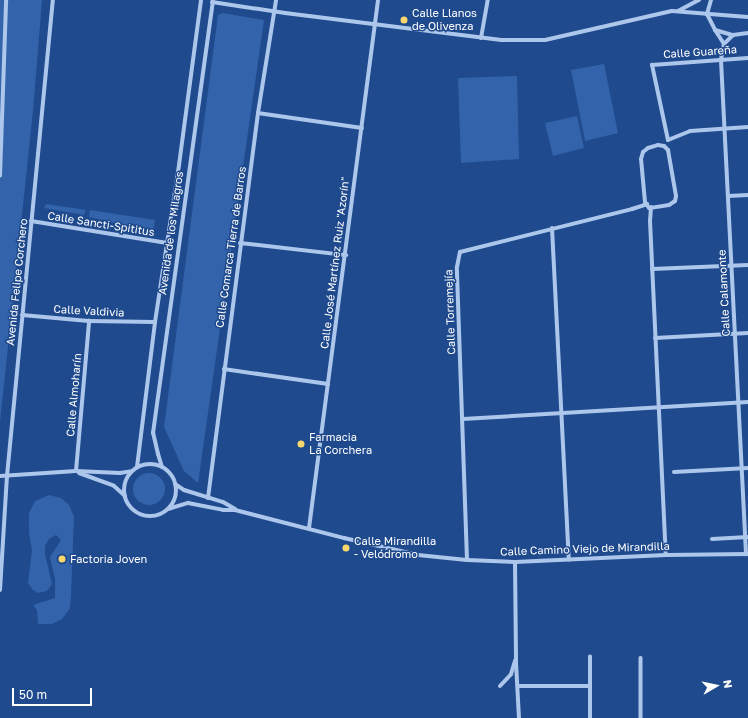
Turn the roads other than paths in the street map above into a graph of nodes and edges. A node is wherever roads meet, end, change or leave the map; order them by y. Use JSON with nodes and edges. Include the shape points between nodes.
{"nodes":[{"id":1,"x":6,"y":0,"type":"edge"},
{"id":2,"x":53,"y":0,"type":"edge"},
{"id":3,"x":201,"y":0,"type":"edge"},
{"id":4,"x":276,"y":0,"type":"edge"},
{"id":5,"x":378,"y":0,"type":"edge"},
{"id":6,"x":488,"y":0,"type":"edge"},
{"id":7,"x":699,"y":0,"type":"edge"},
{"id":8,"x":710,"y":0,"type":"edge"},
{"id":9,"x":212,"y":1,"type":"edge"},
{"id":10,"x":275,"y":10,"type":"junction"},
{"id":11,"x":678,"y":11,"type":"junction"},
{"id":12,"x":707,"y":14,"type":"junction"},
{"id":13,"x":748,"y":17,"type":"edge"},
{"id":14,"x":375,"y":24,"type":"junction"},
{"id":15,"x":715,"y":30,"type":"junction"},
{"id":16,"x":748,"y":33,"type":"edge"},
{"id":17,"x":733,"y":35,"type":"junction"},
{"id":18,"x":482,"y":38,"type":"junction"},
{"id":19,"x":724,"y":44,"type":"junction"},
{"id":20,"x":748,"y":58,"type":"edge"},
{"id":21,"x":721,"y":60,"type":"junction"},
{"id":22,"x":258,"y":113,"type":"junction"},
{"id":23,"x":748,"y":127,"type":"edge"},
{"id":24,"x":362,"y":128,"type":"junction"},
{"id":25,"x":725,"y":129,"type":"junction"},
{"id":26,"x":668,"y":140,"type":"junction"},
{"id":27,"x":664,"y":146,"type":"junction"},
{"id":28,"x":0,"y":176,"type":"edge"},
{"id":29,"x":748,"y":195,"type":"edge"},
{"id":30,"x":728,"y":196,"type":"junction"},
{"id":31,"x":649,"y":206,"type":"junction"},
{"id":32,"x":31,"y":222,"type":"junction"},
{"id":33,"x":552,"y":228,"type":"junction"},
{"id":34,"x":167,"y":243,"type":"junction"},
{"id":35,"x":240,"y":243,"type":"junction"},
{"id":36,"x":346,"y":256,"type":"junction"},
{"id":37,"x":748,"y":265,"type":"edge"},
{"id":38,"x":732,"y":266,"type":"junction"},
{"id":39,"x":652,"y":269,"type":"junction"},
{"id":40,"x":22,"y":315,"type":"junction"},
{"id":41,"x":89,"y":321,"type":"junction"},
{"id":42,"x":155,"y":322,"type":"junction"},
{"id":43,"x":748,"y":333,"type":"edge"},
{"id":44,"x":735,"y":334,"type":"junction"},
{"id":45,"x":655,"y":338,"type":"junction"},
{"id":46,"x":224,"y":369,"type":"junction"},
{"id":47,"x":328,"y":384,"type":"junction"},
{"id":48,"x":738,"y":402,"type":"junction"},
{"id":49,"x":748,"y":402,"type":"edge"},
{"id":50,"x":659,"y":407,"type":"junction"},
{"id":51,"x":562,"y":413,"type":"junction"},
{"id":52,"x":462,"y":419,"type":"junction"},
{"id":53,"x":137,"y":467,"type":"junction"},
{"id":54,"x":162,"y":467,"type":"junction"},
{"id":55,"x":742,"y":468,"type":"junction"},
{"id":56,"x":748,"y":468,"type":"edge"},
{"id":57,"x":132,"y":471,"type":"junction"},
{"id":58,"x":76,"y":472,"type":"junction"},
{"id":59,"x":674,"y":472,"type":"dead end"},
{"id":60,"x":0,"y":476,"type":"edge"},
{"id":61,"x":7,"y":476,"type":"junction"},
{"id":62,"x":175,"y":484,"type":"junction"},
{"id":63,"x":125,"y":496,"type":"junction"},
{"id":64,"x":208,"y":498,"type":"junction"},
{"id":65,"x":168,"y":508,"type":"junction"},
{"id":66,"x":235,"y":510,"type":"junction"},
{"id":67,"x":309,"y":528,"type":"junction"},
{"id":68,"x":746,"y":537,"type":"edge"},
{"id":69,"x":712,"y":539,"type":"dead end"},
{"id":70,"x":747,"y":554,"type":"edge"},
{"id":71,"x":666,"y":555,"type":"junction"},
{"id":72,"x":467,"y":560,"type":"junction"},
{"id":73,"x":569,"y":560,"type":"junction"},
{"id":74,"x":515,"y":562,"type":"junction"},
{"id":75,"x":0,"y":590,"type":"edge"},
{"id":76,"x":517,"y":655,"type":"junction"},
{"id":77,"x":590,"y":657,"type":"dead end"},
{"id":78,"x":641,"y":658,"type":"dead end"},
{"id":79,"x":500,"y":686,"type":"dead end"},
{"id":80,"x":518,"y":686,"type":"junction"},
{"id":81,"x":590,"y":686,"type":"junction"},
{"id":82,"x":519,"y":718,"type":"edge"},
{"id":83,"x":590,"y":718,"type":"edge"},
{"id":84,"x":641,"y":718,"type":"edge"}],
"edges":[{"from":1,"to":28,"type":"street"},
{"from":2,"to":32,"type":"street","name":"Avenida Felipe Corchero"},
{"from":3,"to":34,"type":"street","name":"Avenida de los Milagros"},
{"from":4,"to":10,"type":"street","name":"Calle Comarca Tierra de Barros"},
{"from":5,"to":14,"type":"street","name":"Calle José Martínez Ruiz \"Azorín\""},
{"from":6,"to":18,"type":"street"},
{"from":7,"to":11,"type":"street"},
{"from":8,"to":12,"type":"street"},
{"from":9,"to":10,"type":"street"},
{"from":9,"to":54,"type":"street","name":"Avenida de los Milagros","via":[[153,433]]},
{"from":10,"to":14,"type":"street"},
{"from":10,"to":22,"type":"street","name":"Calle Comarca Tierra de Barros"},
{"from":11,"to":12,"type":"street"},
{"from":11,"to":18,"type":"street","via":[[545,40]]},
{"from":12,"to":13,"type":"street"},
{"from":12,"to":15,"type":"street"},
{"from":14,"to":18,"type":"street"},
{"from":14,"to":24,"type":"street","name":"Calle José Martínez Ruiz \"Azorín\""},
{"from":15,"to":17,"type":"street"},
{"from":15,"to":19,"type":"street"},
{"from":16,"to":17,"type":"street"},
{"from":17,"to":19,"type":"street"},
{"from":19,"to":21,"type":"street","name":"Calle Calamonte"},
{"from":20,"to":21,"type":"street","name":"Calle Guareña"},
{"from":21,"to":25,"type":"street","name":"Calle Calamonte"},
{"from":21,"to":26,"type":"street","name":"Calle Guareña","via":[[652,65]]},
{"from":22,"to":24,"type":"street"},
{"from":22,"to":35,"type":"street","name":"Calle Comarca Tierra de Barros"},
{"from":23,"to":25,"type":"street"},
{"from":24,"to":36,"type":"street","name":"Calle José Martínez Ruiz \"Azorín\""},
{"from":25,"to":26,"type":"street","via":[[690,131]]},
{"from":25,"to":30,"type":"street","name":"Calle Calamonte"},
{"from":26,"to":27,"type":"street"},
{"from":27,"to":31,"type":"street","via":[[648,148],[643,152],[641,159],[645,202]]},
{"from":27,"to":31,"type":"street","name":"Calle Torremejía","via":[[668,150],[675,201],[669,205]]},
{"from":29,"to":30,"type":"street"},
{"from":30,"to":38,"type":"street","name":"Calle Calamonte"},
{"from":31,"to":33,"type":"street","name":"Calle Torremejía"},
{"from":31,"to":39,"type":"street"},
{"from":32,"to":34,"type":"street","name":"Calle Sancti-Spititus"},
{"from":32,"to":40,"type":"street","name":"Avenida Felipe Corchero"},
{"from":33,"to":51,"type":"street"},
{"from":33,"to":52,"type":"street","name":"Calle Torremejía","via":[[460,252],[457,267]]},
{"from":34,"to":42,"type":"street","name":"Avenida de los Milagros"},
{"from":35,"to":36,"type":"street"},
{"from":35,"to":46,"type":"street","name":"Calle Comarca Tierra de Barros"},
{"from":36,"to":47,"type":"street","name":"Calle José Martínez Ruiz \"Azorín\""},
{"from":37,"to":38,"type":"street"},
{"from":38,"to":39,"type":"street"},
{"from":38,"to":44,"type":"street","name":"Calle Calamonte"},
{"from":39,"to":45,"type":"street"},
{"from":40,"to":41,"type":"street","name":"Calle Valdivia"},
{"from":40,"to":61,"type":"street","name":"Avenida Felipe Corchero"},
{"from":41,"to":42,"type":"street","name":"Calle Valdivia"},
{"from":41,"to":58,"type":"street","name":"Calle Almoharín"},
{"from":42,"to":53,"type":"street","name":"Avenida de los Milagros"},
{"from":43,"to":44,"type":"street"},
{"from":44,"to":45,"type":"street"},
{"from":44,"to":48,"type":"street","name":"Calle Calamonte"},
{"from":45,"to":50,"type":"street"},
{"from":46,"to":47,"type":"street"},
{"from":46,"to":64,"type":"street","name":"Calle Comarca Tierra de Barros"},
{"from":47,"to":67,"type":"street","name":"Calle José Martínez Ruiz \"Azorín\""},
{"from":48,"to":49,"type":"street"},
{"from":48,"to":50,"type":"street"},
{"from":48,"to":55,"type":"street","name":"Calle Calamonte"},
{"from":50,"to":51,"type":"street"},
{"from":50,"to":71,"type":"street"},
{"from":51,"to":52,"type":"street"},
{"from":51,"to":73,"type":"street"},
{"from":52,"to":72,"type":"street","name":"Calle Torremejía"},
{"from":53,"to":54,"type":"street","via":[[154,464]]},
{"from":53,"to":57,"type":"street"},
{"from":54,"to":62,"type":"street","via":[[170,472]]},
{"from":55,"to":56,"type":"street"},
{"from":55,"to":59,"type":"street"},
{"from":55,"to":68,"type":"street","name":"Calle Calamonte"},
{"from":57,"to":58,"type":"street"},
{"from":57,"to":63,"type":"street","via":[[124,487]]},
{"from":58,"to":61,"type":"street","via":[[36,472]]},
{"from":58,"to":63,"type":"street","via":[[114,486]]},
{"from":60,"to":61,"type":"street"},
{"from":61,"to":75,"type":"street","name":"Avenida Felipe Corchero"},
{"from":62,"to":64,"type":"street","name":"Calle Camino Viejo de Mirandilla","via":[[184,490]]},
{"from":62,"to":65,"type":"street","via":[[176,493]]},
{"from":63,"to":65,"type":"street","via":[[132,507],[143,514],[160,513]]},
{"from":64,"to":66,"type":"street","name":"Calle Camino Viejo de Mirandilla","via":[[223,502]]},
{"from":65,"to":66,"type":"street","name":"Calle Camino Viejo de Mirandilla","via":[[188,503]]},
{"from":66,"to":67,"type":"street","name":"Calle Camino Viejo de Mirandilla"},
{"from":67,"to":72,"type":"street","name":"Calle Camino Viejo de Mirandilla","via":[[418,555]]},
{"from":68,"to":69,"type":"street"},
{"from":68,"to":70,"type":"street","name":"Calle Calamonte"},
{"from":70,"to":71,"type":"street","name":"Calle Camino Viejo de Mirandilla"},
{"from":71,"to":73,"type":"street","name":"Calle Camino Viejo de Mirandilla"},
{"from":72,"to":74,"type":"street","name":"Calle Camino Viejo de Mirandilla"},
{"from":73,"to":74,"type":"street","name":"Calle Camino Viejo de Mirandilla"},
{"from":74,"to":76,"type":"street"},
{"from":76,"to":79,"type":"street","via":[[511,674]]},
{"from":76,"to":80,"type":"street"},
{"from":77,"to":81,"type":"street"},
{"from":78,"to":84,"type":"street"},
{"from":80,"to":81,"type":"street"},
{"from":80,"to":82,"type":"street"},
{"from":81,"to":83,"type":"street"}]}
